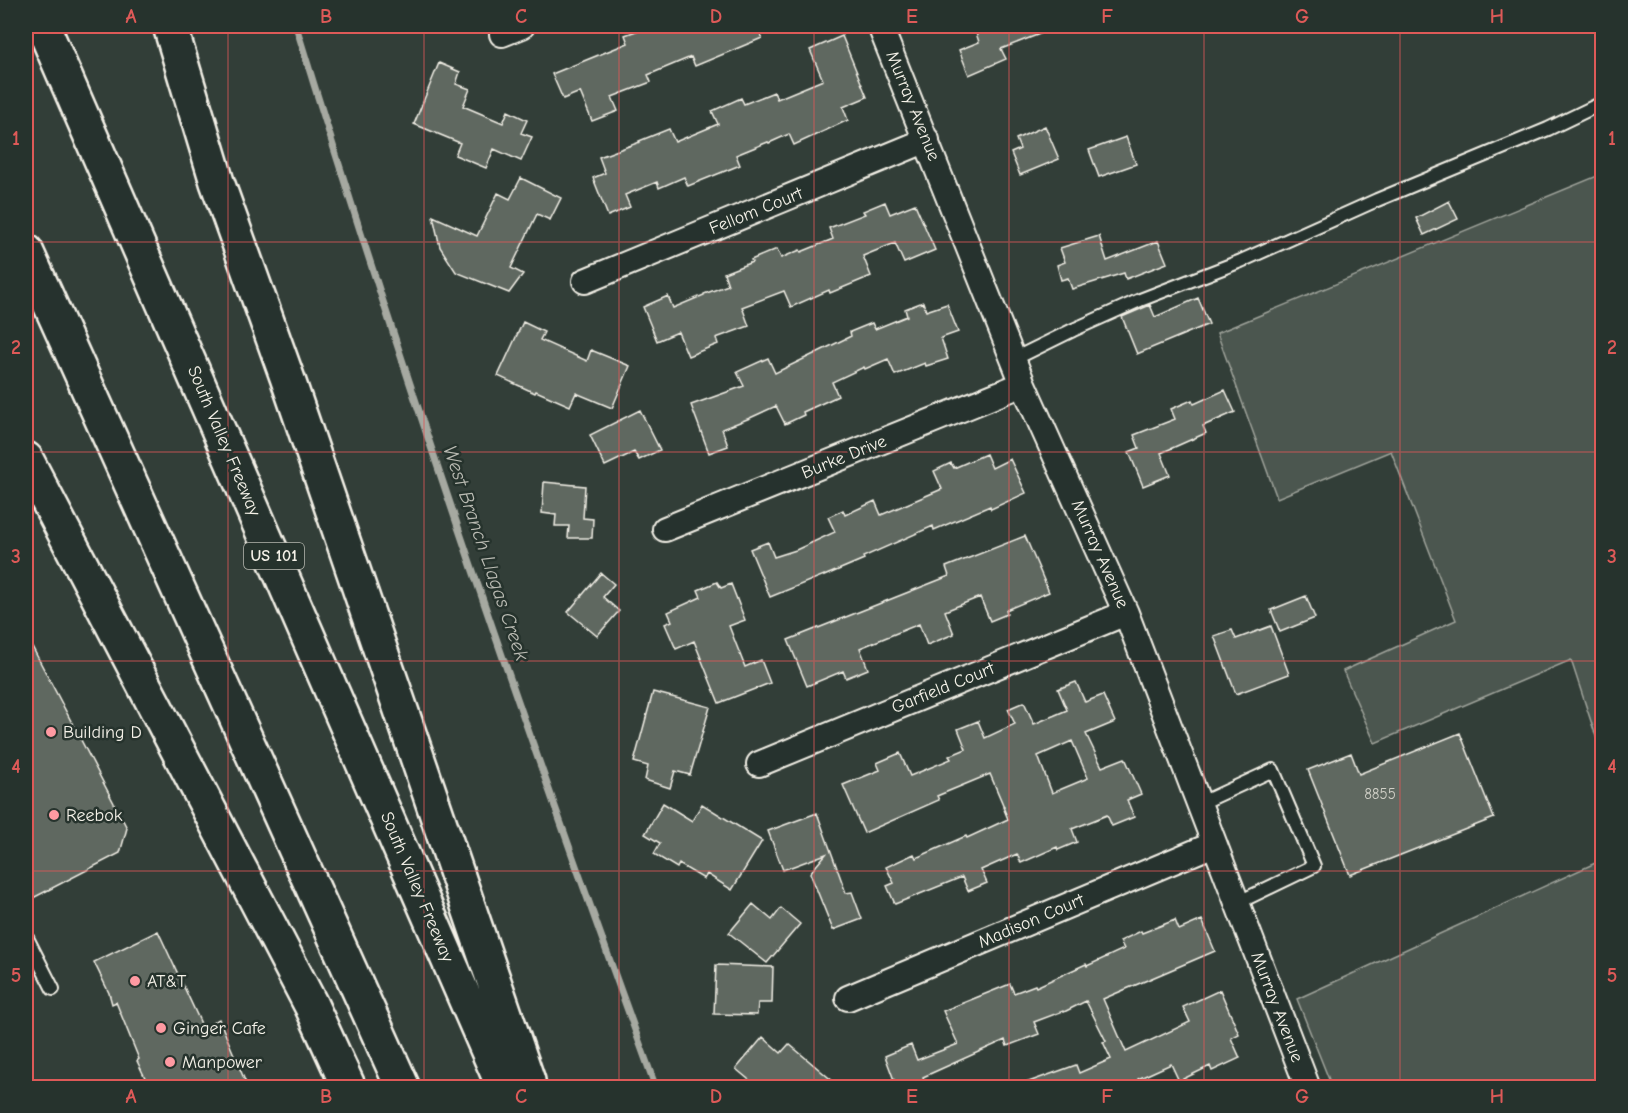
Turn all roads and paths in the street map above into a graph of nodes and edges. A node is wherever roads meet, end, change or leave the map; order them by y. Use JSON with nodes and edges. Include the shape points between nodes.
{"nodes":[{"id":1,"x":43,"y":26,"type":"edge"},
{"id":2,"x":170,"y":26,"type":"edge"},
{"id":3,"x":880,"y":26,"type":"edge"},
{"id":4,"x":1602,"y":104,"type":"edge"},
{"id":5,"x":927,"y":140,"type":"junction"},
{"id":6,"x":26,"y":251,"type":"edge"},
{"id":7,"x":585,"y":281,"type":"dead end"},
{"id":8,"x":1014,"y":359,"type":"junction"},
{"id":9,"x":1023,"y":384,"type":"junction"},
{"id":10,"x":26,"y":459,"type":"edge"},
{"id":11,"x":665,"y":530,"type":"dead end"},
{"id":12,"x":1126,"y":613,"type":"junction"},
{"id":13,"x":759,"y":764,"type":"dead end"},
{"id":14,"x":1199,"y":804,"type":"junction"},
{"id":15,"x":1214,"y":844,"type":"junction"},
{"id":16,"x":1237,"y":903,"type":"junction"},
{"id":17,"x":26,"y":936,"type":"edge"},
{"id":18,"x":53,"y":989,"type":"dead end"},
{"id":19,"x":848,"y":998,"type":"dead end"},
{"id":20,"x":349,"y":1088,"type":"edge"},
{"id":21,"x":403,"y":1088,"type":"edge"},
{"id":22,"x":504,"y":1088,"type":"edge"},
{"id":23,"x":529,"y":1088,"type":"edge"},
{"id":24,"x":1308,"y":1088,"type":"edge"}],
"edges":[{"from":1,"to":22,"type":"highway","name":"South Valley Freeway","number":"US 101"},
{"from":2,"to":23,"type":"highway","via":[[218,182]]},
{"from":3,"to":5,"type":"street","name":"Murray Avenue"},
{"from":4,"to":8,"type":"lane","via":[[1241,261],[1140,300]]},
{"from":5,"to":7,"type":"street","name":"Fellom Court"},
{"from":5,"to":8,"type":"street","name":"Murray Avenue"},
{"from":6,"to":21,"type":"highway"},
{"from":8,"to":9,"type":"street","name":"Murray Avenue"},
{"from":9,"to":11,"type":"street","name":"Burke Drive"},
{"from":9,"to":12,"type":"street","name":"Murray Avenue"},
{"from":10,"to":20,"type":"highway","via":[[311,1005]]},
{"from":12,"to":13,"type":"street","name":"Garfield Court"},
{"from":12,"to":14,"type":"street","name":"Murray Avenue"},
{"from":14,"to":15,"type":"street","name":"Murray Avenue"},
{"from":14,"to":16,"type":"lane","via":[[1273,770],[1314,866]]},
{"from":15,"to":16,"type":"street","name":"Murray Avenue"},
{"from":15,"to":19,"type":"street","name":"Madison Court"},
{"from":16,"to":24,"type":"street","name":"Murray Avenue"},
{"from":17,"to":18,"type":"lane"}]}
